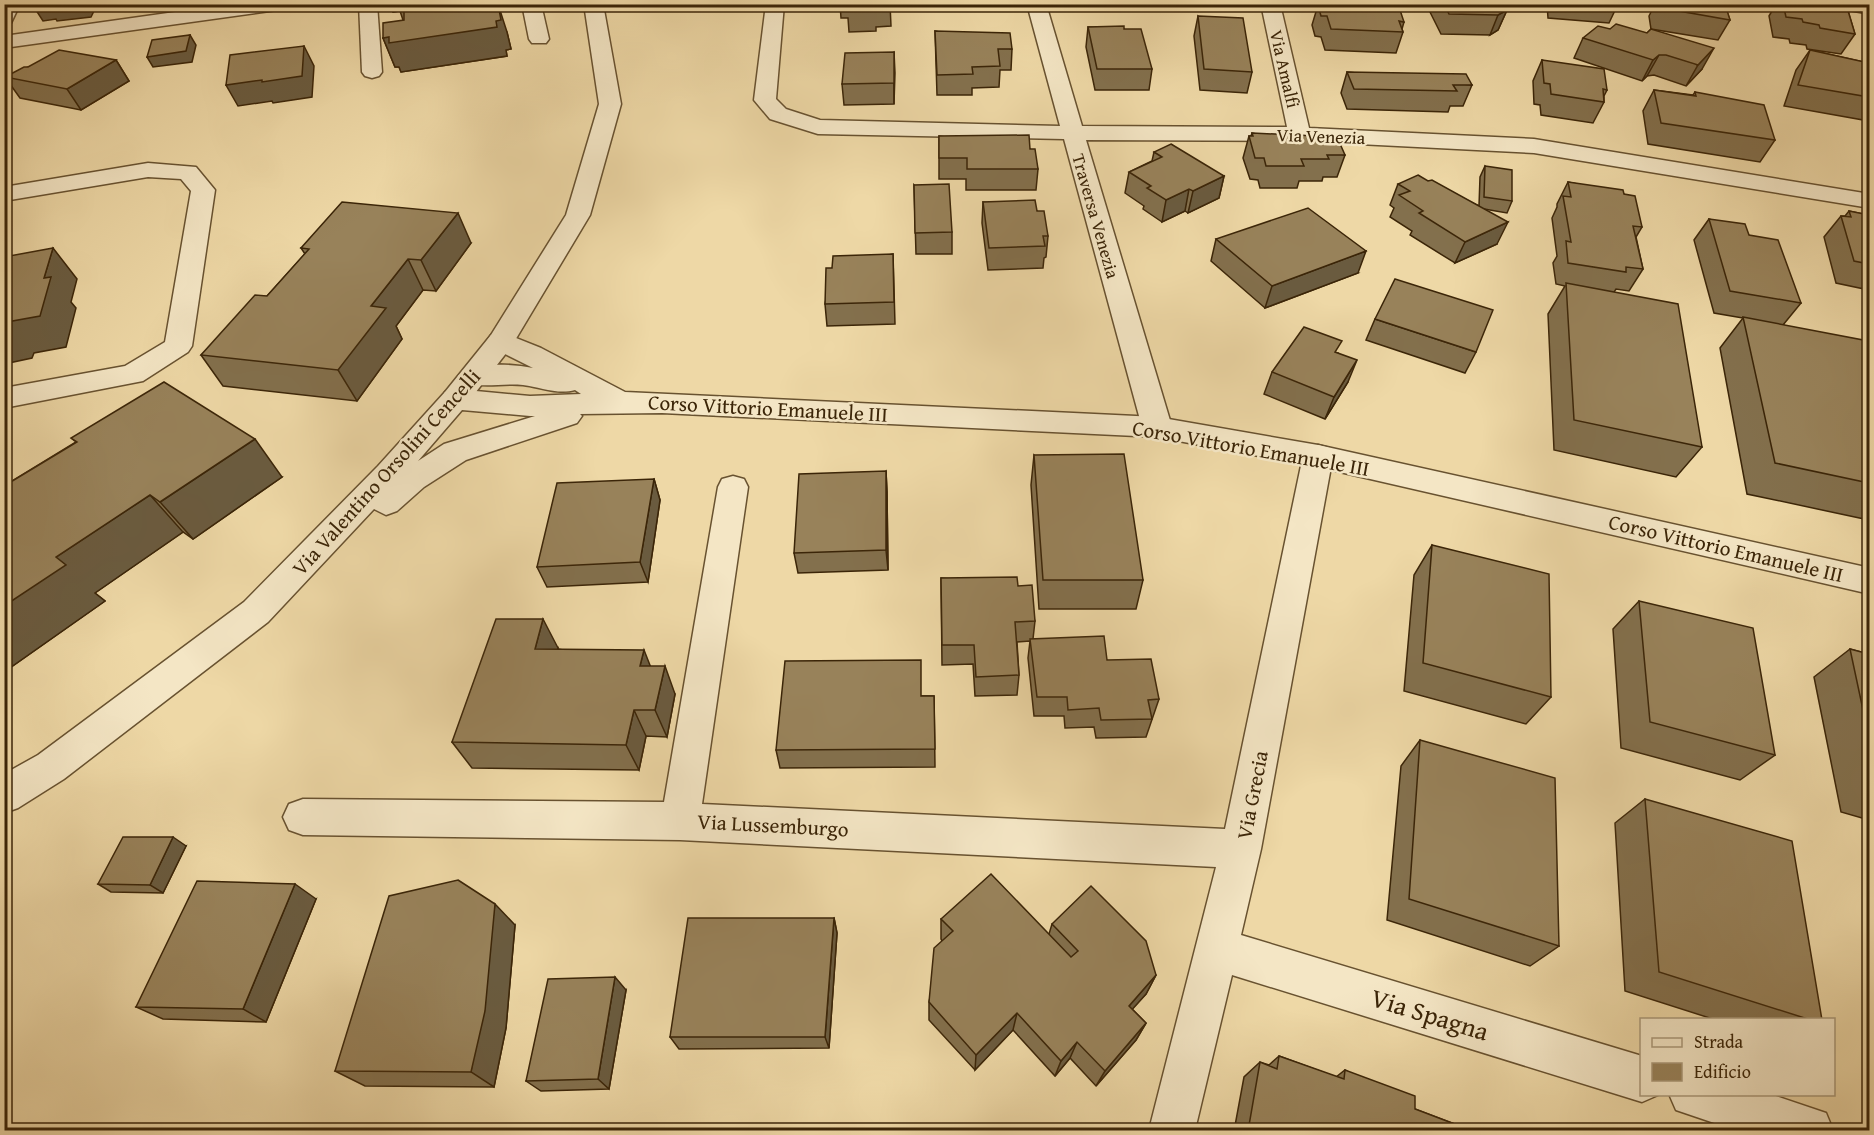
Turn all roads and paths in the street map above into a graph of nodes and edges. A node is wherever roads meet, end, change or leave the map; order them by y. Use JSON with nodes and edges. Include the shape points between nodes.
{"nodes":[{"id":1,"x":11,"y":4,"type":"edge"},
{"id":2,"x":368,"y":4,"type":"edge"},
{"id":3,"x":531,"y":4,"type":"edge"},
{"id":4,"x":593,"y":4,"type":"edge"},
{"id":5,"x":775,"y":4,"type":"edge"},
{"id":6,"x":1036,"y":4,"type":"edge"},
{"id":7,"x":1270,"y":4,"type":"edge"},
{"id":8,"x":272,"y":5,"type":"edge"},
{"id":9,"x":4,"y":19,"type":"edge"},
{"id":10,"x":539,"y":39,"type":"dead end"},
{"id":11,"x":4,"y":42,"type":"edge"},
{"id":12,"x":372,"y":72,"type":"dead end"},
{"id":13,"x":1072,"y":133,"type":"junction"},
{"id":14,"x":1299,"y":134,"type":"junction"},
{"id":15,"x":4,"y":194,"type":"edge"},
{"id":16,"x":1869,"y":201,"type":"edge"},
{"id":17,"x":501,"y":341,"type":"junction"},
{"id":18,"x":587,"y":386,"type":"junction"},
{"id":19,"x":465,"y":388,"type":"junction"},
{"id":20,"x":4,"y":398,"type":"edge"},
{"id":21,"x":621,"y":402,"type":"junction"},
{"id":22,"x":1157,"y":427,"type":"junction"},
{"id":23,"x":1318,"y":456,"type":"junction"},
{"id":24,"x":733,"y":487,"type":"dead end"},
{"id":25,"x":329,"y":536,"type":"junction"},
{"id":26,"x":1869,"y":581,"type":"edge"},
{"id":27,"x":4,"y":795,"type":"edge"},
{"id":28,"x":303,"y":818,"type":"dead end"},
{"id":29,"x":680,"y":821,"type":"junction"},
{"id":30,"x":1241,"y":849,"type":"junction"},
{"id":31,"x":1218,"y":949,"type":"junction"},
{"id":32,"x":1640,"y":1079,"type":"edge"},
{"id":33,"x":1695,"y":1096,"type":"edge"},
{"id":34,"x":1172,"y":1131,"type":"edge"},
{"id":35,"x":1809,"y":1131,"type":"edge"}],
"edges":[{"from":1,"to":9,"type":"street"},
{"from":2,"to":12,"type":"street"},
{"from":3,"to":10,"type":"street"},
{"from":4,"to":17,"type":"street","name":"Via Valentino Orsolini Cencelli","via":[[610,104],[578,214]]},
{"from":5,"to":13,"type":"street","name":"Via Venezia","via":[[765,99],[778,114],[818,127]]},
{"from":6,"to":13,"type":"street","name":"Traversa Venezia"},
{"from":7,"to":14,"type":"street","name":"Via Amalfi"},
{"from":8,"to":11,"type":"street"},
{"from":13,"to":14,"type":"street","name":"Via Venezia"},
{"from":13,"to":22,"type":"street","name":"Traversa Venezia"},
{"from":14,"to":16,"type":"street","name":"Via Venezia","via":[[1534,146]]},
{"from":15,"to":20,"type":"street","via":[[148,170],[188,172],[203,190],[178,346],[133,374]]},
{"from":17,"to":18,"type":"street","name":"Corso Vittorio Emanuele III"},
{"from":17,"to":19,"type":"street","name":"Via Valentino Orsolini Cencelli"},
{"from":18,"to":19,"type":"street","name":"Corso Vittorio Emanuele III","via":[[521,375]]},
{"from":18,"to":21,"type":"street","name":"Corso Vittorio Emanuele III"},
{"from":19,"to":21,"type":"street","name":"Corso Vittorio Emanuele III","via":[[530,406]]},
{"from":19,"to":25,"type":"street","name":"Via Valentino Orsolini Cencelli"},
{"from":21,"to":22,"type":"street","name":"Corso Vittorio Emanuele III"},
{"from":21,"to":25,"type":"street","name":"Corso Vittorio Emanuele III","via":[[455,452],[413,479],[384,504]]},
{"from":22,"to":23,"type":"street","name":"Corso Vittorio Emanuele III"},
{"from":23,"to":26,"type":"street","name":"Corso Vittorio Emanuele III"},
{"from":23,"to":30,"type":"street","name":"Via Grecia"},
{"from":24,"to":29,"type":"street"},
{"from":25,"to":27,"type":"street","name":"Via Valentino Orsolini Cencelli","via":[[256,612],[51,768]]},
{"from":28,"to":29,"type":"street","name":"Via Lussemburgo"},
{"from":29,"to":30,"type":"street","name":"Via Lussemburgo"},
{"from":30,"to":31,"type":"street","name":"Via Grecia"},
{"from":31,"to":32,"type":"street","name":"Via Spagna"},
{"from":31,"to":34,"type":"street","name":"Via Grecia"},
{"from":33,"to":35,"type":"street"}]}
